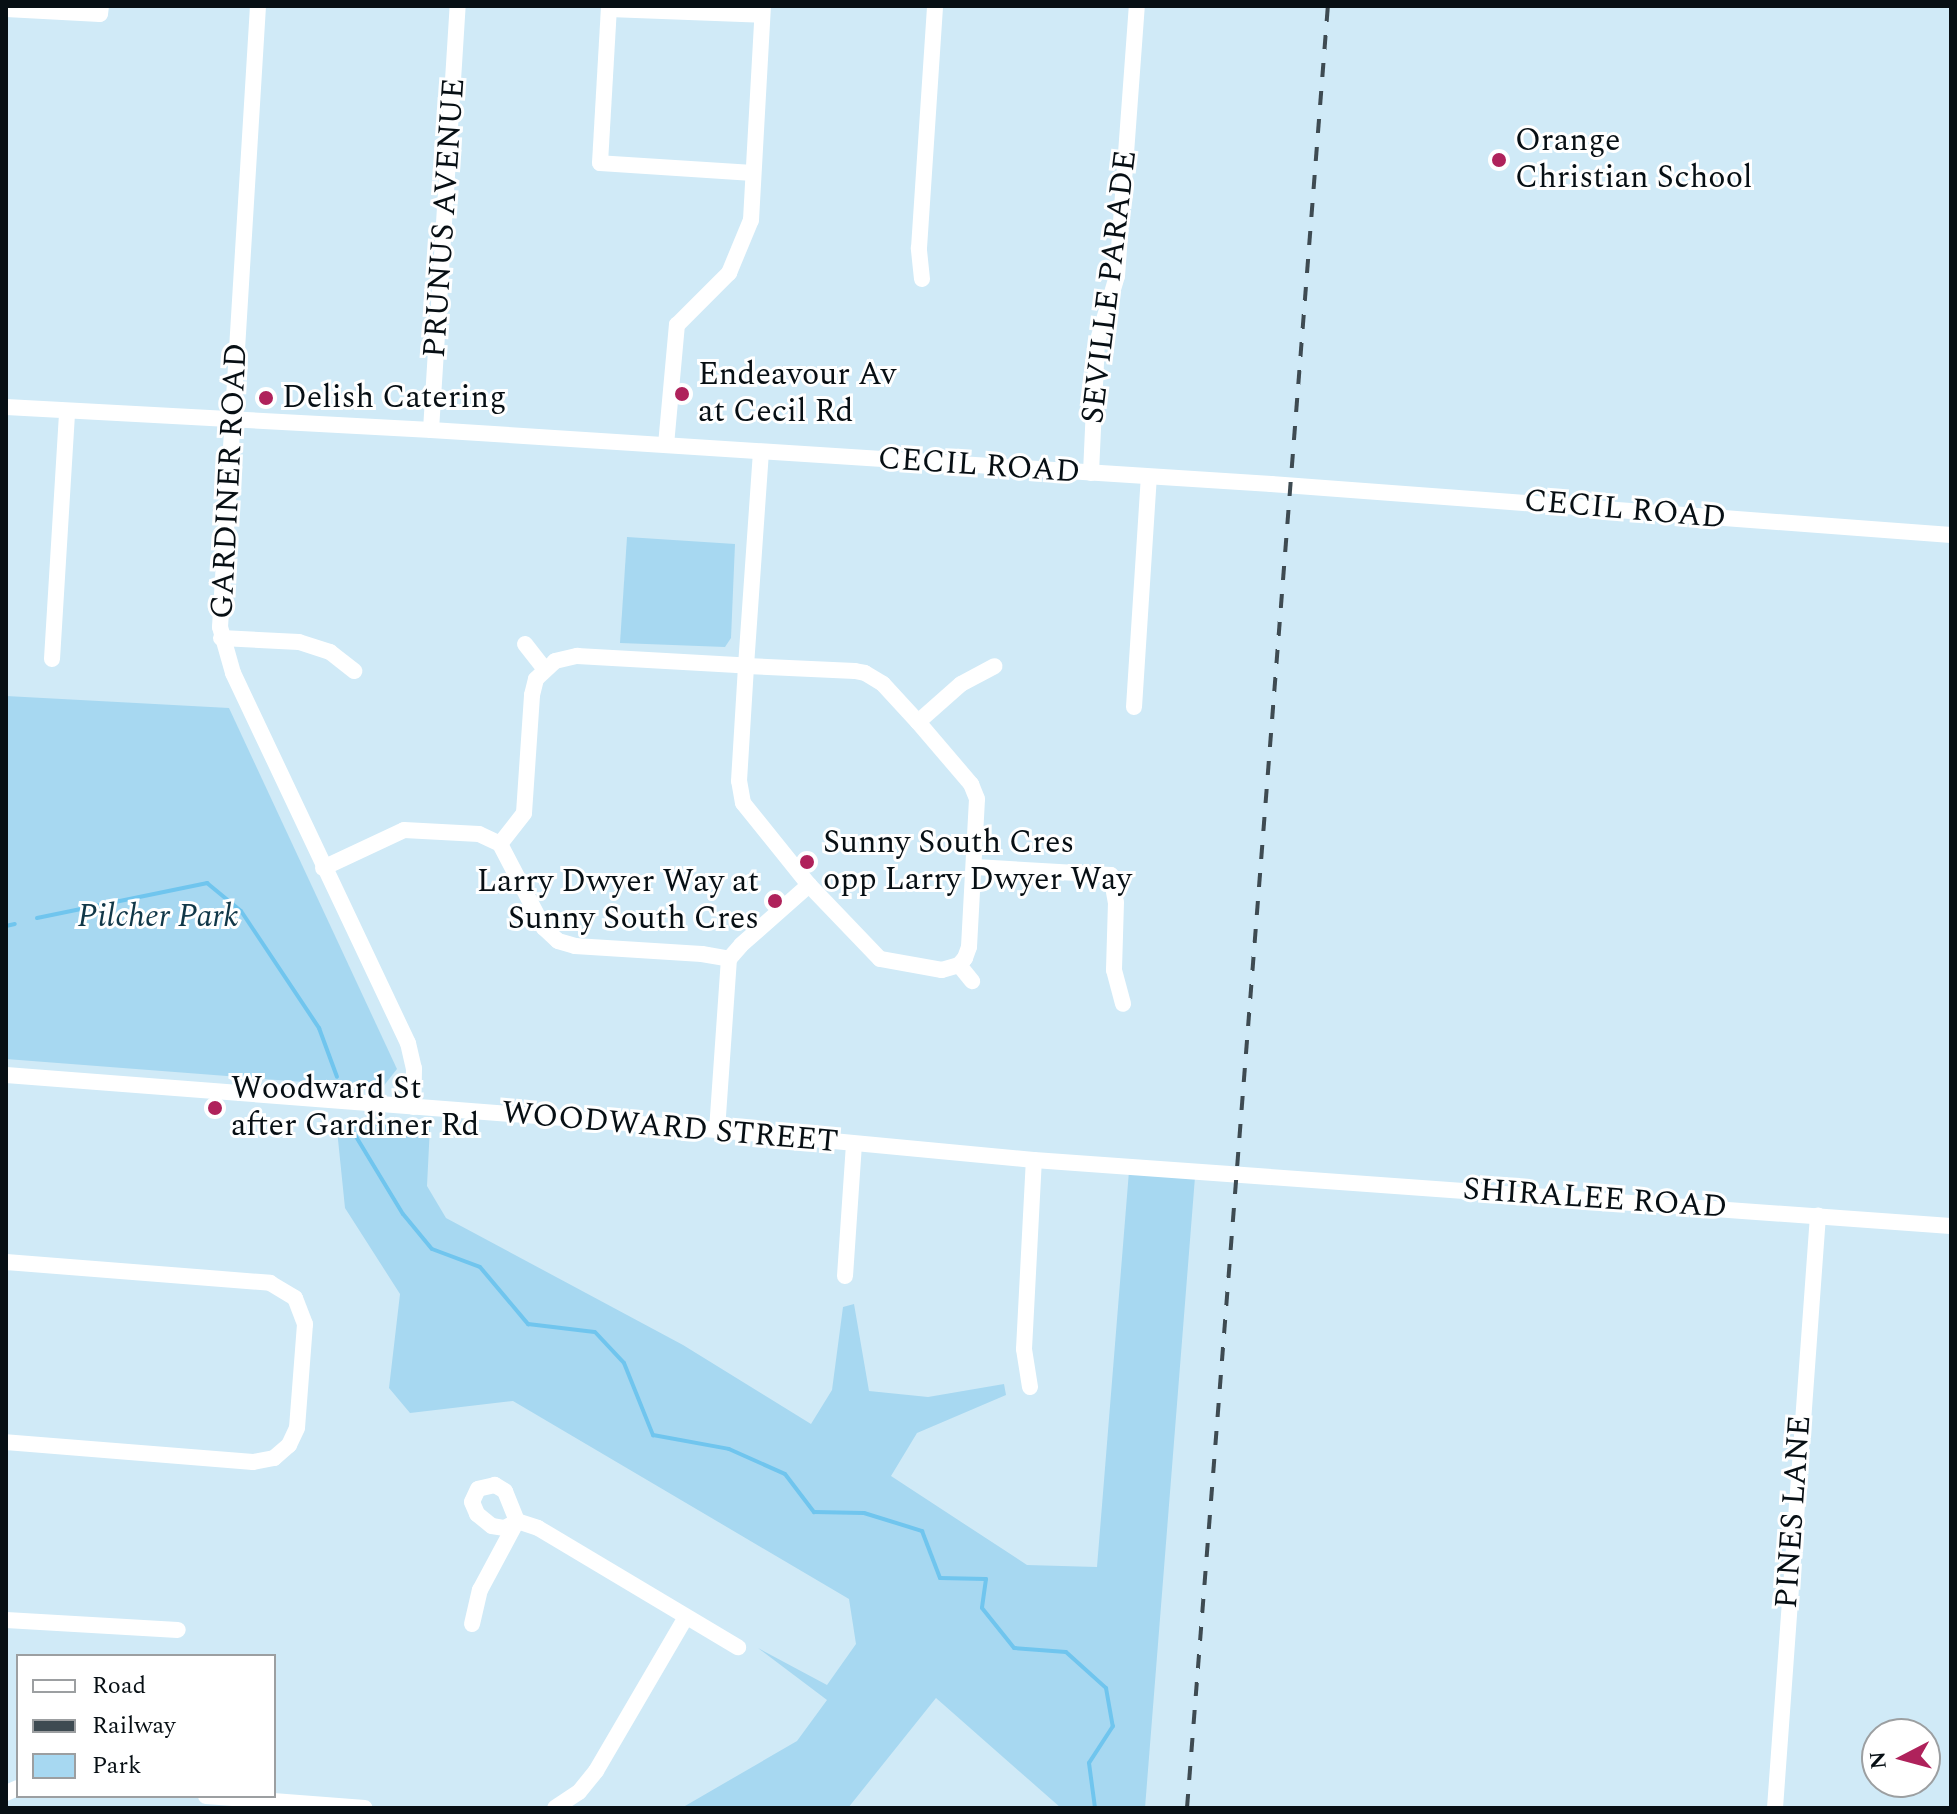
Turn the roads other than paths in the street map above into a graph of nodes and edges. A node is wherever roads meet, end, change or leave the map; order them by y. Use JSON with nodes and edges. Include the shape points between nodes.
{"nodes":[{"id":1,"x":101,"y":6,"type":"edge"},
{"id":2,"x":258,"y":6,"type":"edge"},
{"id":3,"x":458,"y":6,"type":"edge"},
{"id":4,"x":935,"y":6,"type":"edge"},
{"id":5,"x":1137,"y":6,"type":"edge"},
{"id":6,"x":6,"y":9,"type":"edge"},
{"id":7,"x":762,"y":11,"type":"edge"},
{"id":8,"x":753,"y":173,"type":"junction"},
{"id":9,"x":922,"y":279,"type":"dead end"},
{"id":10,"x":6,"y":407,"type":"edge"},
{"id":11,"x":67,"y":411,"type":"junction"},
{"id":12,"x":233,"y":421,"type":"junction"},
{"id":13,"x":431,"y":430,"type":"junction"},
{"id":14,"x":666,"y":445,"type":"junction"},
{"id":15,"x":761,"y":452,"type":"junction"},
{"id":16,"x":1091,"y":473,"type":"junction"},
{"id":17,"x":1149,"y":477,"type":"junction"},
{"id":18,"x":1951,"y":535,"type":"edge"},
{"id":19,"x":221,"y":638,"type":"junction"},
{"id":20,"x":525,"y":644,"type":"dead end"},
{"id":21,"x":52,"y":659,"type":"dead end"},
{"id":22,"x":746,"y":666,"type":"junction"},
{"id":23,"x":995,"y":666,"type":"dead end"},
{"id":24,"x":544,"y":668,"type":"junction"},
{"id":25,"x":354,"y":671,"type":"dead end"},
{"id":26,"x":1134,"y":707,"type":"dead end"},
{"id":27,"x":918,"y":722,"type":"junction"},
{"id":28,"x":500,"y":844,"type":"junction"},
{"id":29,"x":975,"y":867,"type":"junction"},
{"id":30,"x":323,"y":868,"type":"junction"},
{"id":31,"x":809,"y":885,"type":"junction"},
{"id":32,"x":729,"y":959,"type":"junction"},
{"id":33,"x":959,"y":965,"type":"junction"},
{"id":34,"x":972,"y":981,"type":"dead end"},
{"id":35,"x":1123,"y":1004,"type":"dead end"},
{"id":36,"x":6,"y":1075,"type":"edge"},
{"id":37,"x":413,"y":1107,"type":"junction"},
{"id":38,"x":717,"y":1130,"type":"junction"},
{"id":39,"x":854,"y":1144,"type":"junction"},
{"id":40,"x":1034,"y":1160,"type":"junction"},
{"id":41,"x":1239,"y":1173,"type":"joint"},
{"id":42,"x":1818,"y":1216,"type":"junction"},
{"id":43,"x":1951,"y":1226,"type":"edge"},
{"id":44,"x":6,"y":1262,"type":"edge"},
{"id":45,"x":845,"y":1276,"type":"dead end"},
{"id":46,"x":1030,"y":1387,"type":"dead end"},
{"id":47,"x":6,"y":1442,"type":"edge"},
{"id":48,"x":686,"y":1617,"type":"junction"},
{"id":49,"x":6,"y":1620,"type":"edge"},
{"id":50,"x":472,"y":1624,"type":"dead end"},
{"id":51,"x":178,"y":1630,"type":"dead end"},
{"id":52,"x":738,"y":1647,"type":"dead end"},
{"id":53,"x":232,"y":1798,"type":"edge"},
{"id":54,"x":365,"y":1808,"type":"edge"},
{"id":55,"x":555,"y":1808,"type":"edge"},
{"id":56,"x":1775,"y":1808,"type":"edge"}],
"edges":[{"from":1,"to":6,"type":"street","via":[[100,14]]},
{"from":2,"to":12,"type":"street","name":"GARDINER ROAD"},
{"from":3,"to":13,"type":"street","name":"PRUNUS AVENUE"},
{"from":4,"to":9,"type":"street","via":[[919,248]]},
{"from":5,"to":16,"type":"street","name":"SEVILLE PARADE","via":[[1117,276],[1097,343]]},
{"from":7,"to":8,"type":"street"},
{"from":7,"to":8,"type":"street","via":[[609,9],[600,163]]},
{"from":8,"to":14,"type":"street","via":[[751,220],[737,259],[717,287],[677,325]]},
{"from":10,"to":11,"type":"street","name":"CECIL ROAD"},
{"from":11,"to":12,"type":"street","name":"CECIL ROAD"},
{"from":11,"to":21,"type":"street"},
{"from":12,"to":13,"type":"street","name":"CECIL ROAD"},
{"from":12,"to":19,"type":"street","name":"GARDINER ROAD"},
{"from":13,"to":14,"type":"street","name":"CECIL ROAD"},
{"from":14,"to":15,"type":"street","name":"CECIL ROAD"},
{"from":15,"to":16,"type":"street","name":"CECIL ROAD"},
{"from":15,"to":22,"type":"street"},
{"from":16,"to":17,"type":"street","name":"CECIL ROAD"},
{"from":17,"to":18,"type":"street","name":"CECIL ROAD"},
{"from":17,"to":26,"type":"street"},
{"from":19,"to":25,"type":"street","via":[[299,642],[330,652]]},
{"from":19,"to":30,"type":"street","name":"GARDINER ROAD"},
{"from":20,"to":24,"type":"street"},
{"from":22,"to":24,"type":"street","via":[[577,656]]},
{"from":22,"to":27,"type":"street","via":[[865,673],[883,684]]},
{"from":22,"to":31,"type":"street","via":[[740,793],[748,813]]},
{"from":23,"to":27,"type":"street","via":[[961,684]]},
{"from":24,"to":28,"type":"street","via":[[532,695],[524,813]]},
{"from":27,"to":29,"type":"street","via":[[974,790]]},
{"from":28,"to":30,"type":"street","via":[[479,834],[404,830]]},
{"from":28,"to":32,"type":"street","via":[[544,928],[558,941]]},
{"from":29,"to":33,"type":"street","via":[[969,947]]},
{"from":29,"to":35,"type":"street","via":[[1111,875],[1116,902],[1114,970]]},
{"from":30,"to":37,"type":"street","name":"GARDINER ROAD","via":[[408,1043],[414,1068]]},
{"from":31,"to":32,"type":"street"},
{"from":31,"to":33,"type":"street","via":[[880,959],[926,969]]},
{"from":32,"to":38,"type":"street"},
{"from":33,"to":34,"type":"street"},
{"from":36,"to":37,"type":"street","name":"WOODWARD STREET"},
{"from":37,"to":38,"type":"street","name":"WOODWARD STREET"},
{"from":38,"to":39,"type":"street","name":"WOODWARD STREET"},
{"from":39,"to":40,"type":"street","name":"WOODWARD STREET"},
{"from":39,"to":45,"type":"street"},
{"from":40,"to":41,"type":"street","name":"WOODWARD STREET"},
{"from":40,"to":46,"type":"street","via":[[1024,1349]]},
{"from":41,"to":42,"type":"street","name":"SHIRALEE ROAD"},
{"from":42,"to":43,"type":"street","name":"SHIRALEE ROAD"},
{"from":42,"to":56,"type":"street","name":"PINES LANE"},
{"from":44,"to":47,"type":"street","via":[[270,1283],[295,1298],[305,1324],[297,1428],[274,1458],[253,1462]]},
{"from":48,"to":50,"type":"street","via":[[538,1528],[517,1521],[480,1590]]},
{"from":48,"to":52,"type":"street"},
{"from":48,"to":55,"type":"street","via":[[596,1771],[579,1792]]},
{"from":49,"to":51,"type":"street"},
{"from":53,"to":54,"type":"street"}]}
